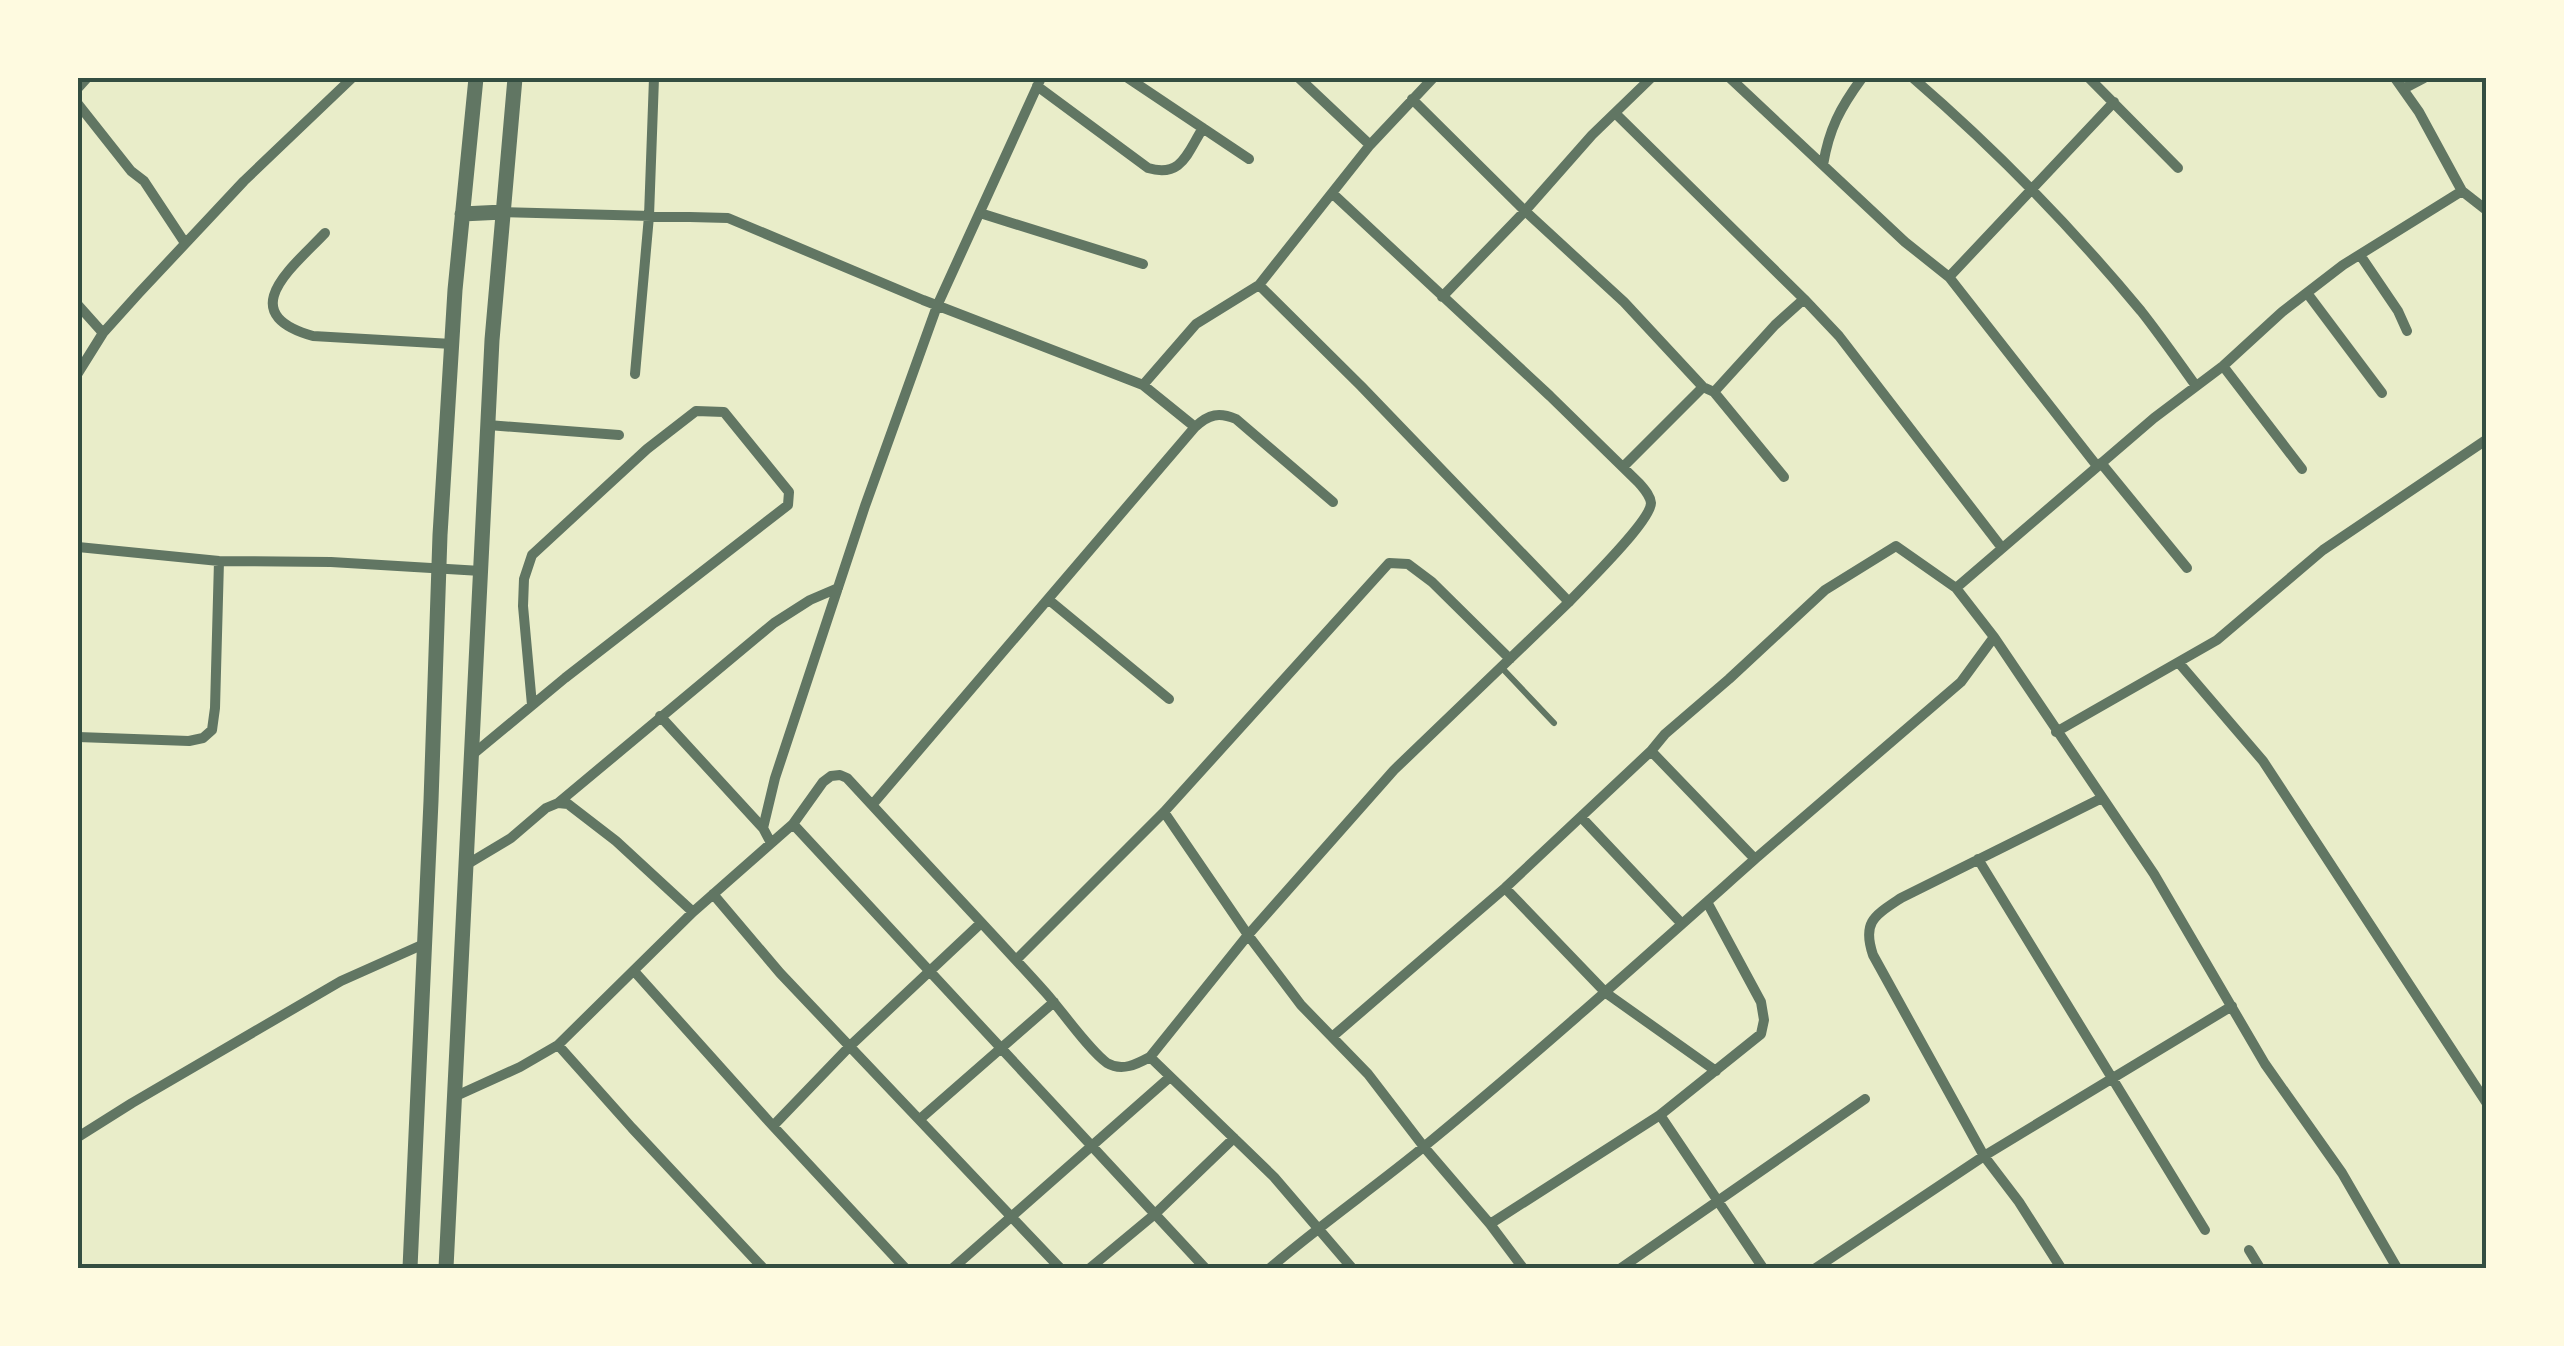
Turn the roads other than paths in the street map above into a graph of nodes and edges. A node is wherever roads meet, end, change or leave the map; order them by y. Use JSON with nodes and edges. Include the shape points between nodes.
{"nodes":[{"id":1,"x":87,"y":78,"type":"edge"},
{"id":2,"x":352,"y":78,"type":"edge"},
{"id":3,"x":476,"y":78,"type":"edge"},
{"id":4,"x":514,"y":78,"type":"edge"},
{"id":5,"x":654,"y":78,"type":"edge"},
{"id":6,"x":1128,"y":78,"type":"edge"},
{"id":7,"x":1298,"y":78,"type":"edge"},
{"id":8,"x":1432,"y":78,"type":"edge"},
{"id":9,"x":1651,"y":78,"type":"edge"},
{"id":10,"x":1730,"y":78,"type":"edge"},
{"id":11,"x":1862,"y":78,"type":"edge"},
{"id":12,"x":1913,"y":78,"type":"edge"},
{"id":13,"x":2089,"y":78,"type":"edge"},
{"id":14,"x":2395,"y":78,"type":"edge"},
{"id":15,"x":2424,"y":78,"type":"edge"},
{"id":16,"x":1039,"y":82,"type":"edge"},
{"id":17,"x":78,"y":88,"type":"edge"},
{"id":18,"x":2403,"y":89,"type":"junction"},
{"id":19,"x":1412,"y":99,"type":"junction"},
{"id":20,"x":2114,"y":102,"type":"junction"},
{"id":21,"x":78,"y":104,"type":"edge"},
{"id":22,"x":1616,"y":113,"type":"junction"},
{"id":23,"x":1203,"y":128,"type":"junction"},
{"id":24,"x":1370,"y":145,"type":"junction"},
{"id":25,"x":1249,"y":159,"type":"dead end"},
{"id":26,"x":1823,"y":165,"type":"junction"},
{"id":27,"x":2178,"y":168,"type":"dead end"},
{"id":28,"x":2032,"y":190,"type":"junction"},
{"id":29,"x":2462,"y":190,"type":"junction"},
{"id":30,"x":1332,"y":193,"type":"junction"},
{"id":31,"x":2486,"y":210,"type":"edge"},
{"id":32,"x":1524,"y":211,"type":"junction"},
{"id":33,"x":503,"y":212,"type":"junction"},
{"id":34,"x":980,"y":213,"type":"junction"},
{"id":35,"x":462,"y":214,"type":"junction"},
{"id":36,"x":648,"y":216,"type":"junction"},
{"id":37,"x":325,"y":234,"type":"dead end"},
{"id":38,"x":185,"y":243,"type":"junction"},
{"id":39,"x":2360,"y":255,"type":"junction"},
{"id":40,"x":1143,"y":264,"type":"dead end"},
{"id":41,"x":1949,"y":277,"type":"junction"},
{"id":42,"x":1259,"y":285,"type":"junction"},
{"id":43,"x":2307,"y":293,"type":"junction"},
{"id":44,"x":1442,"y":297,"type":"junction"},
{"id":45,"x":1804,"y":299,"type":"junction"},
{"id":46,"x":78,"y":305,"type":"edge"},
{"id":47,"x":938,"y":306,"type":"junction"},
{"id":48,"x":2407,"y":331,"type":"dead end"},
{"id":49,"x":103,"y":333,"type":"junction"},
{"id":50,"x":452,"y":344,"type":"junction"},
{"id":51,"x":2223,"y":366,"type":"junction"},
{"id":52,"x":78,"y":373,"type":"edge"},
{"id":53,"x":635,"y":374,"type":"dead end"},
{"id":54,"x":1143,"y":385,"type":"junction"},
{"id":55,"x":2196,"y":386,"type":"junction"},
{"id":56,"x":1709,"y":389,"type":"junction"},
{"id":57,"x":2382,"y":393,"type":"dead end"},
{"id":58,"x":488,"y":425,"type":"junction"},
{"id":59,"x":1195,"y":427,"type":"junction"},
{"id":60,"x":619,"y":435,"type":"dead end"},
{"id":61,"x":2486,"y":440,"type":"edge"},
{"id":62,"x":2099,"y":464,"type":"junction"},
{"id":63,"x":1623,"y":467,"type":"junction"},
{"id":64,"x":2302,"y":469,"type":"dead end"},
{"id":65,"x":1784,"y":477,"type":"dead end"},
{"id":66,"x":1333,"y":502,"type":"dead end"},
{"id":67,"x":78,"y":548,"type":"edge"},
{"id":68,"x":2002,"y":548,"type":"junction"},
{"id":69,"x":219,"y":561,"type":"junction"},
{"id":70,"x":2186,"y":568,"type":"dead end"},
{"id":71,"x":439,"y":569,"type":"junction"},
{"id":72,"x":481,"y":570,"type":"junction"},
{"id":73,"x":838,"y":588,"type":"junction"},
{"id":74,"x":1956,"y":588,"type":"junction"},
{"id":75,"x":1050,"y":600,"type":"junction"},
{"id":76,"x":1568,"y":602,"type":"junction"},
{"id":77,"x":1994,"y":637,"type":"junction"},
{"id":78,"x":2179,"y":662,"type":"junction"},
{"id":79,"x":1506,"y":663,"type":"junction"},
{"id":80,"x":1169,"y":700,"type":"dead end"},
{"id":81,"x":532,"y":705,"type":"junction"},
{"id":82,"x":660,"y":716,"type":"junction"},
{"id":83,"x":1554,"y":723,"type":"dead end"},
{"id":84,"x":2056,"y":732,"type":"junction"},
{"id":85,"x":78,"y":738,"type":"edge"},
{"id":86,"x":1651,"y":750,"type":"junction"},
{"id":87,"x":472,"y":755,"type":"junction"},
{"id":88,"x":2102,"y":798,"type":"junction"},
{"id":89,"x":558,"y":802,"type":"junction"},
{"id":90,"x":872,"y":806,"type":"junction"},
{"id":91,"x":1164,"y":812,"type":"junction"},
{"id":92,"x":1581,"y":817,"type":"junction"},
{"id":93,"x":793,"y":824,"type":"junction"},
{"id":94,"x":763,"y":828,"type":"junction"},
{"id":95,"x":771,"y":843,"type":"junction"},
{"id":96,"x":1755,"y":859,"type":"junction"},
{"id":97,"x":1978,"y":859,"type":"junction"},
{"id":98,"x":466,"y":865,"type":"junction"},
{"id":99,"x":1505,"y":888,"type":"junction"},
{"id":100,"x":713,"y":894,"type":"junction"},
{"id":101,"x":1707,"y":902,"type":"junction"},
{"id":102,"x":692,"y":912,"type":"junction"},
{"id":103,"x":981,"y":922,"type":"junction"},
{"id":104,"x":1682,"y":924,"type":"junction"},
{"id":105,"x":1248,"y":935,"type":"junction"},
{"id":106,"x":424,"y":944,"type":"junction"},
{"id":107,"x":1016,"y":960,"type":"junction"},
{"id":108,"x":930,"y":970,"type":"junction"},
{"id":109,"x":634,"y":971,"type":"junction"},
{"id":110,"x":1606,"y":993,"type":"junction"},
{"id":111,"x":1054,"y":1002,"type":"junction"},
{"id":112,"x":2232,"y":1006,"type":"junction"},
{"id":113,"x":1332,"y":1038,"type":"junction"},
{"id":114,"x":558,"y":1044,"type":"junction"},
{"id":115,"x":850,"y":1046,"type":"junction"},
{"id":116,"x":1002,"y":1048,"type":"junction"},
{"id":117,"x":1150,"y":1057,"type":"junction"},
{"id":118,"x":1716,"y":1070,"type":"junction"},
{"id":119,"x":1170,"y":1077,"type":"junction"},
{"id":120,"x":2110,"y":1078,"type":"junction"},
{"id":121,"x":456,"y":1096,"type":"junction"},
{"id":122,"x":1865,"y":1100,"type":"dead end"},
{"id":123,"x":2486,"y":1102,"type":"edge"},
{"id":124,"x":1660,"y":1115,"type":"junction"},
{"id":125,"x":920,"y":1119,"type":"junction"},
{"id":126,"x":772,"y":1126,"type":"junction"},
{"id":127,"x":78,"y":1137,"type":"edge"},
{"id":128,"x":1234,"y":1138,"type":"junction"},
{"id":129,"x":1092,"y":1146,"type":"junction"},
{"id":130,"x":1424,"y":1147,"type":"junction"},
{"id":131,"x":1984,"y":1156,"type":"junction"},
{"id":132,"x":1719,"y":1203,"type":"junction"},
{"id":133,"x":1154,"y":1214,"type":"junction"},
{"id":134,"x":1012,"y":1216,"type":"junction"},
{"id":135,"x":1490,"y":1224,"type":"junction"},
{"id":136,"x":1318,"y":1228,"type":"junction"},
{"id":137,"x":2204,"y":1230,"type":"dead end"},
{"id":138,"x":2249,"y":1250,"type":"dead end"},
{"id":139,"x":2394,"y":1267,"type":"edge"},
{"id":140,"x":410,"y":1268,"type":"edge"},
{"id":141,"x":446,"y":1268,"type":"edge"},
{"id":142,"x":764,"y":1268,"type":"edge"},
{"id":143,"x":905,"y":1268,"type":"edge"},
{"id":144,"x":953,"y":1268,"type":"edge"},
{"id":145,"x":1060,"y":1268,"type":"edge"},
{"id":146,"x":1090,"y":1268,"type":"edge"},
{"id":147,"x":1205,"y":1268,"type":"edge"},
{"id":148,"x":1270,"y":1268,"type":"edge"},
{"id":149,"x":1352,"y":1268,"type":"edge"},
{"id":150,"x":1523,"y":1268,"type":"edge"},
{"id":151,"x":1621,"y":1268,"type":"edge"},
{"id":152,"x":1763,"y":1268,"type":"edge"},
{"id":153,"x":1816,"y":1268,"type":"edge"},
{"id":154,"x":2060,"y":1268,"type":"edge"},
{"id":155,"x":2260,"y":1268,"type":"edge"}],
"edges":[{"from":1,"to":17,"type":"street"},
{"from":2,"to":38,"type":"street"},
{"from":3,"to":35,"type":"street"},
{"from":4,"to":33,"type":"street"},
{"from":5,"to":36,"type":"street"},
{"from":6,"to":23,"type":"street"},
{"from":7,"to":24,"type":"street"},
{"from":8,"to":19,"type":"street"},
{"from":9,"to":22,"type":"street"},
{"from":10,"to":26,"type":"street"},
{"from":11,"to":26,"type":"street","via":[[1828,136]]},
{"from":12,"to":28,"type":"street"},
{"from":13,"to":20,"type":"street"},
{"from":14,"to":18,"type":"street"},
{"from":15,"to":18,"type":"street"},
{"from":16,"to":23,"type":"street","via":[[1160,172],[1179,165]]},
{"from":16,"to":34,"type":"street"},
{"from":18,"to":29,"type":"street"},
{"from":19,"to":24,"type":"street"},
{"from":19,"to":32,"type":"street"},
{"from":20,"to":27,"type":"street"},
{"from":20,"to":28,"type":"street"},
{"from":21,"to":38,"type":"street"},
{"from":22,"to":32,"type":"street"},
{"from":22,"to":45,"type":"street"},
{"from":23,"to":25,"type":"street"},
{"from":24,"to":30,"type":"street"},
{"from":26,"to":41,"type":"street"},
{"from":28,"to":41,"type":"street"},
{"from":28,"to":55,"type":"street","via":[[2141,312]]},
{"from":29,"to":31,"type":"street"},
{"from":29,"to":39,"type":"street"},
{"from":30,"to":42,"type":"street"},
{"from":30,"to":44,"type":"street"},
{"from":32,"to":44,"type":"street"},
{"from":32,"to":56,"type":"street"},
{"from":33,"to":35,"type":"street"},
{"from":33,"to":36,"type":"street"},
{"from":33,"to":58,"type":"street"},
{"from":34,"to":40,"type":"street"},
{"from":34,"to":47,"type":"street"},
{"from":35,"to":50,"type":"street"},
{"from":36,"to":47,"type":"street","via":[[728,218]]},
{"from":36,"to":53,"type":"street"},
{"from":37,"to":50,"type":"street","via":[[271,297],[282,320],[313,336]]},
{"from":38,"to":49,"type":"street"},
{"from":39,"to":43,"type":"street"},
{"from":39,"to":48,"type":"street"},
{"from":41,"to":62,"type":"street"},
{"from":42,"to":54,"type":"street","via":[[1196,324]]},
{"from":42,"to":76,"type":"street"},
{"from":43,"to":51,"type":"street"},
{"from":43,"to":57,"type":"street"},
{"from":44,"to":63,"type":"street"},
{"from":45,"to":56,"type":"street"},
{"from":45,"to":68,"type":"street"},
{"from":46,"to":49,"type":"street"},
{"from":47,"to":54,"type":"street"},
{"from":47,"to":73,"type":"street"},
{"from":49,"to":52,"type":"street"},
{"from":50,"to":71,"type":"street"},
{"from":51,"to":55,"type":"street"},
{"from":51,"to":64,"type":"street"},
{"from":54,"to":59,"type":"street"},
{"from":55,"to":62,"type":"street"},
{"from":56,"to":63,"type":"street"},
{"from":56,"to":65,"type":"street"},
{"from":58,"to":60,"type":"street"},
{"from":58,"to":72,"type":"street"},
{"from":59,"to":66,"type":"street","via":[[1222,413],[1236,419]]},
{"from":59,"to":75,"type":"street"},
{"from":61,"to":78,"type":"street","via":[[2323,550],[2218,640]]},
{"from":62,"to":68,"type":"street"},
{"from":62,"to":70,"type":"street"},
{"from":63,"to":76,"type":"street","via":[[1651,508]]},
{"from":67,"to":69,"type":"street"},
{"from":68,"to":74,"type":"street"},
{"from":69,"to":71,"type":"street"},
{"from":69,"to":85,"type":"street","via":[[212,730],[189,741]]},
{"from":71,"to":72,"type":"street"},
{"from":71,"to":106,"type":"street"},
{"from":72,"to":87,"type":"street"},
{"from":73,"to":82,"type":"street","via":[[774,623]]},
{"from":73,"to":94,"type":"street"},
{"from":74,"to":77,"type":"street"},
{"from":74,"to":86,"type":"street","via":[[1896,546],[1825,590]]},
{"from":75,"to":80,"type":"street"},
{"from":75,"to":90,"type":"street"},
{"from":76,"to":79,"type":"street"},
{"from":77,"to":84,"type":"street"},
{"from":77,"to":96,"type":"street","via":[[1962,682]]},
{"from":78,"to":84,"type":"street"},
{"from":78,"to":123,"type":"street","via":[[2263,761]]},
{"from":79,"to":83,"type":"lane"},
{"from":79,"to":91,"type":"street","via":[[1432,582],[1408,564],[1389,563]]},
{"from":79,"to":105,"type":"street","via":[[1394,770]]},
{"from":81,"to":81,"type":"street","via":[[788,505],[789,492],[724,412],[696,411],[532,556],[523,606]]},
{"from":81,"to":87,"type":"street"},
{"from":82,"to":89,"type":"street"},
{"from":82,"to":94,"type":"street"},
{"from":84,"to":88,"type":"street"},
{"from":86,"to":92,"type":"street"},
{"from":86,"to":96,"type":"street"},
{"from":87,"to":98,"type":"street"},
{"from":88,"to":97,"type":"street"},
{"from":88,"to":112,"type":"street"},
{"from":89,"to":98,"type":"street"},
{"from":89,"to":102,"type":"street","via":[[578,809]]},
{"from":90,"to":93,"type":"street","via":[[846,778],[830,776]]},
{"from":90,"to":103,"type":"street"},
{"from":91,"to":105,"type":"street"},
{"from":91,"to":107,"type":"street"},
{"from":92,"to":99,"type":"street"},
{"from":92,"to":104,"type":"street"},
{"from":93,"to":95,"type":"street"},
{"from":93,"to":108,"type":"street"},
{"from":94,"to":95,"type":"street"},
{"from":95,"to":100,"type":"street"},
{"from":96,"to":101,"type":"street"},
{"from":97,"to":120,"type":"street"},
{"from":97,"to":131,"type":"street","via":[[1884,909],[1867,936]]},
{"from":98,"to":121,"type":"street"},
{"from":99,"to":110,"type":"street"},
{"from":99,"to":113,"type":"street"},
{"from":100,"to":102,"type":"street"},
{"from":100,"to":115,"type":"street"},
{"from":101,"to":104,"type":"street"},
{"from":101,"to":118,"type":"street","via":[[1761,1002],[1764,1020],[1761,1034]]},
{"from":102,"to":109,"type":"street"},
{"from":103,"to":107,"type":"street"},
{"from":103,"to":108,"type":"street"},
{"from":104,"to":110,"type":"street"},
{"from":105,"to":113,"type":"street"},
{"from":105,"to":117,"type":"street"},
{"from":106,"to":127,"type":"street","via":[[341,982]]},
{"from":106,"to":140,"type":"street"},
{"from":107,"to":111,"type":"street"},
{"from":108,"to":115,"type":"street"},
{"from":108,"to":116,"type":"street"},
{"from":109,"to":114,"type":"street"},
{"from":109,"to":126,"type":"street"},
{"from":110,"to":118,"type":"street"},
{"from":110,"to":130,"type":"street"},
{"from":111,"to":116,"type":"street"},
{"from":111,"to":117,"type":"street","via":[[1108,1064],[1122,1068]]},
{"from":112,"to":120,"type":"street"},
{"from":112,"to":139,"type":"street","via":[[2342,1173]]},
{"from":113,"to":130,"type":"street"},
{"from":114,"to":121,"type":"street"},
{"from":114,"to":142,"type":"street"},
{"from":115,"to":125,"type":"street"},
{"from":115,"to":126,"type":"street"},
{"from":116,"to":125,"type":"street"},
{"from":116,"to":129,"type":"street"},
{"from":117,"to":119,"type":"street"},
{"from":118,"to":124,"type":"street"},
{"from":119,"to":128,"type":"street"},
{"from":119,"to":129,"type":"street"},
{"from":120,"to":131,"type":"street"},
{"from":120,"to":137,"type":"street"},
{"from":121,"to":141,"type":"street"},
{"from":122,"to":132,"type":"street"},
{"from":124,"to":132,"type":"street"},
{"from":124,"to":135,"type":"street"},
{"from":125,"to":134,"type":"street"},
{"from":126,"to":143,"type":"street"},
{"from":128,"to":133,"type":"street"},
{"from":128,"to":136,"type":"street"},
{"from":129,"to":133,"type":"street"},
{"from":129,"to":134,"type":"street"},
{"from":130,"to":135,"type":"street"},
{"from":130,"to":136,"type":"street"},
{"from":131,"to":153,"type":"street"},
{"from":131,"to":154,"type":"street"},
{"from":132,"to":151,"type":"street"},
{"from":132,"to":152,"type":"street"},
{"from":133,"to":146,"type":"street"},
{"from":133,"to":147,"type":"street"},
{"from":134,"to":144,"type":"street"},
{"from":134,"to":145,"type":"street"},
{"from":135,"to":150,"type":"street"},
{"from":136,"to":148,"type":"street"},
{"from":136,"to":149,"type":"street"},
{"from":138,"to":155,"type":"street"}]}
